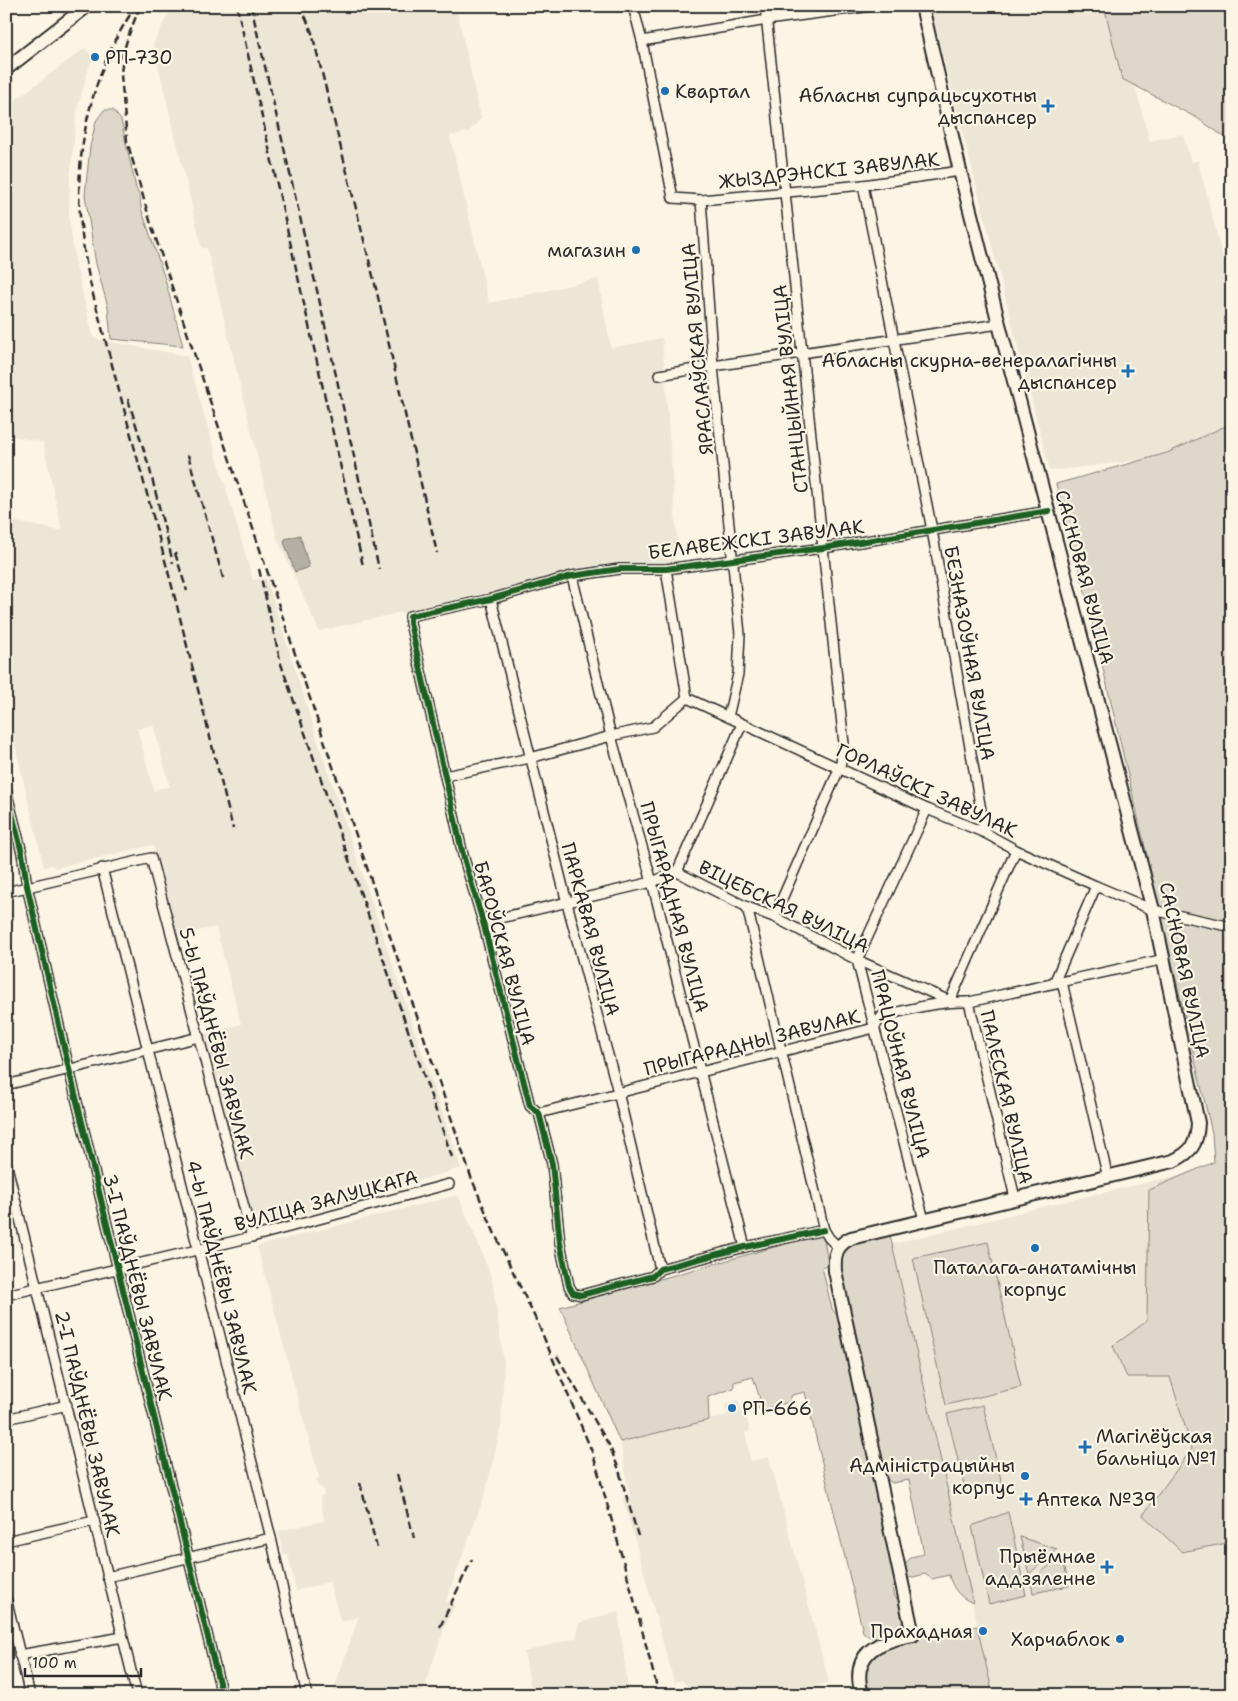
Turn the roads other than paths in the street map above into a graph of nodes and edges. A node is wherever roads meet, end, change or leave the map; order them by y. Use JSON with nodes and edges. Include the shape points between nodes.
{"nodes":[{"id":1,"x":87,"y":6,"type":"edge"},
{"id":2,"x":633,"y":6,"type":"edge"},
{"id":3,"x":765,"y":6,"type":"edge"},
{"id":4,"x":872,"y":6,"type":"edge"},
{"id":5,"x":922,"y":6,"type":"edge"},
{"id":6,"x":767,"y":20,"type":"junction"},
{"id":7,"x":642,"y":41,"type":"junction"},
{"id":8,"x":6,"y":69,"type":"edge"},
{"id":9,"x":960,"y":171,"type":"junction"},
{"id":10,"x":862,"y":185,"type":"junction"},
{"id":11,"x":784,"y":192,"type":"junction"},
{"id":12,"x":701,"y":200,"type":"junction"},
{"id":13,"x":999,"y":324,"type":"junction"},
{"id":14,"x":893,"y":339,"type":"junction"},
{"id":15,"x":802,"y":353,"type":"junction"},
{"id":16,"x":713,"y":366,"type":"junction"},
{"id":17,"x":659,"y":375,"type":"dead end"},
{"id":18,"x":1049,"y":510,"type":"junction"},
{"id":19,"x":932,"y":530,"type":"junction"},
{"id":20,"x":823,"y":548,"type":"junction"},
{"id":21,"x":732,"y":560,"type":"junction"},
{"id":22,"x":666,"y":570,"type":"junction"},
{"id":23,"x":572,"y":576,"type":"junction"},
{"id":24,"x":491,"y":599,"type":"junction"},
{"id":25,"x":410,"y":616,"type":"joint"},
{"id":26,"x":687,"y":698,"type":"junction"},
{"id":27,"x":728,"y":717,"type":"junction"},
{"id":28,"x":742,"y":724,"type":"junction"},
{"id":29,"x":611,"y":736,"type":"junction"},
{"id":30,"x":530,"y":758,"type":"junction"},
{"id":31,"x":840,"y":767,"type":"junction"},
{"id":32,"x":445,"y":776,"type":"junction"},
{"id":33,"x":6,"y":790,"type":"edge"},
{"id":34,"x":927,"y":809,"type":"junction"},
{"id":35,"x":985,"y":833,"type":"junction"},
{"id":36,"x":1016,"y":850,"type":"junction"},
{"id":37,"x":102,"y":868,"type":"junction"},
{"id":38,"x":677,"y":872,"type":"junction"},
{"id":39,"x":652,"y":882,"type":"junction"},
{"id":40,"x":27,"y":886,"type":"junction"},
{"id":41,"x":1096,"y":886,"type":"junction"},
{"id":42,"x":6,"y":892,"type":"edge"},
{"id":43,"x":567,"y":903,"type":"junction"},
{"id":44,"x":746,"y":907,"type":"junction"},
{"id":45,"x":1154,"y":910,"type":"junction"},
{"id":46,"x":774,"y":917,"type":"junction"},
{"id":47,"x":484,"y":922,"type":"junction"},
{"id":48,"x":1232,"y":927,"type":"edge"},
{"id":49,"x":1165,"y":959,"type":"junction"},
{"id":50,"x":857,"y":960,"type":"junction"},
{"id":51,"x":1058,"y":983,"type":"junction"},
{"id":52,"x":950,"y":1001,"type":"junction"},
{"id":53,"x":969,"y":1002,"type":"junction"},
{"id":54,"x":874,"y":1028,"type":"junction"},
{"id":55,"x":199,"y":1037,"type":"junction"},
{"id":56,"x":148,"y":1049,"type":"junction"},
{"id":57,"x":780,"y":1051,"type":"junction"},
{"id":58,"x":69,"y":1069,"type":"junction"},
{"id":59,"x":701,"y":1071,"type":"junction"},
{"id":60,"x":6,"y":1085,"type":"edge"},
{"id":61,"x":618,"y":1092,"type":"junction"},
{"id":62,"x":539,"y":1114,"type":"junction"},
{"id":63,"x":6,"y":1162,"type":"edge"},
{"id":64,"x":1108,"y":1178,"type":"junction"},
{"id":65,"x":449,"y":1184,"type":"dead end"},
{"id":66,"x":1015,"y":1198,"type":"junction"},
{"id":67,"x":924,"y":1220,"type":"junction"},
{"id":68,"x":824,"y":1230,"type":"junction"},
{"id":69,"x":252,"y":1237,"type":"junction"},
{"id":70,"x":745,"y":1247,"type":"junction"},
{"id":71,"x":838,"y":1247,"type":"junction"},
{"id":72,"x":198,"y":1250,"type":"junction"},
{"id":73,"x":660,"y":1268,"type":"junction"},
{"id":74,"x":119,"y":1269,"type":"junction"},
{"id":75,"x":38,"y":1287,"type":"junction"},
{"id":76,"x":6,"y":1295,"type":"edge"},
{"id":77,"x":67,"y":1405,"type":"junction"},
{"id":78,"x":6,"y":1419,"type":"edge"},
{"id":79,"x":94,"y":1521,"type":"junction"},
{"id":80,"x":271,"y":1538,"type":"junction"},
{"id":81,"x":6,"y":1541,"type":"edge"},
{"id":82,"x":188,"y":1557,"type":"junction"},
{"id":83,"x":107,"y":1577,"type":"junction"},
{"id":84,"x":6,"y":1598,"type":"edge"},
{"id":85,"x":123,"y":1637,"type":"junction"},
{"id":86,"x":19,"y":1655,"type":"junction"},
{"id":87,"x":30,"y":1695,"type":"edge"},
{"id":88,"x":137,"y":1695,"type":"edge"},
{"id":89,"x":222,"y":1695,"type":"edge"},
{"id":90,"x":307,"y":1695,"type":"edge"},
{"id":91,"x":862,"y":1695,"type":"edge"}],
"edges":[{"from":1,"to":8,"type":"main road"},
{"from":2,"to":7,"type":"street"},
{"from":3,"to":6,"type":"street","name":"СТАНЦЫЙНАЯ ВУЛІЦА"},
{"from":4,"to":6,"type":"street"},
{"from":5,"to":9,"type":"main road","name":"САСНОВАЯ ВУЛІЦА"},
{"from":6,"to":7,"type":"street"},
{"from":6,"to":11,"type":"street","name":"СТАНЦЫЙНАЯ ВУЛІЦА"},
{"from":7,"to":12,"type":"street","via":[[673,198]]},
{"from":9,"to":10,"type":"street","name":"ЖЫЗДРЭНСКІ ЗАВУЛАК"},
{"from":9,"to":13,"type":"main road","name":"САСНОВАЯ ВУЛІЦА"},
{"from":10,"to":11,"type":"street","name":"ЖЫЗДРЭНСКІ ЗАВУЛАК"},
{"from":10,"to":14,"type":"street","name":"БЕЗНАЗОЎНАЯ ВУЛІЦА"},
{"from":11,"to":12,"type":"street","name":"ЖЫЗДРЭНСКІ ЗАВУЛАК"},
{"from":11,"to":15,"type":"street","name":"СТАНЦЫЙНАЯ ВУЛІЦА"},
{"from":12,"to":16,"type":"street","name":"ЯРАСЛАЎСКАЯ ВУЛІЦА"},
{"from":13,"to":14,"type":"street"},
{"from":13,"to":18,"type":"main road","name":"САСНОВАЯ ВУЛІЦА"},
{"from":14,"to":15,"type":"street"},
{"from":14,"to":19,"type":"street","name":"БЕЗНАЗОЎНАЯ ВУЛІЦА"},
{"from":15,"to":16,"type":"street"},
{"from":15,"to":20,"type":"street","name":"СТАНЦЫЙНАЯ ВУЛІЦА"},
{"from":16,"to":17,"type":"street"},
{"from":16,"to":21,"type":"street","name":"ЯРАСЛАЎСКАЯ ВУЛІЦА"},
{"from":18,"to":19,"type":"street","name":"БЕЛАВЕЖСКІ ЗАВУЛАК"},
{"from":18,"to":45,"type":"main road","name":"САСНОВАЯ ВУЛІЦА"},
{"from":19,"to":20,"type":"street","name":"БЕЛАВЕЖСКІ ЗАВУЛАК"},
{"from":19,"to":35,"type":"street","name":"БЕЗНАЗОЎНАЯ ВУЛІЦА"},
{"from":20,"to":21,"type":"street","name":"БЕЛАВЕЖСКІ ЗАВУЛАК"},
{"from":20,"to":31,"type":"street","name":"СТАНЦЫЙНАЯ ВУЛІЦА","via":[[844,744]]},
{"from":21,"to":22,"type":"street","name":"БЕЛАВЕЖСКІ ЗАВУЛАК"},
{"from":21,"to":27,"type":"street","name":"ЯРАСЛАЎСКАЯ ВУЛІЦА","via":[[740,634],[738,674]]},
{"from":22,"to":23,"type":"street","name":"БЕЛАВЕЖСКІ ЗАВУЛАК","via":[[620,569]]},
{"from":22,"to":26,"type":"street"},
{"from":23,"to":24,"type":"street","name":"БЕЛАВЕЖСКІ ЗАВУЛАК"},
{"from":23,"to":29,"type":"street","name":"ПРЫГАРАДНАЯ ВУЛІЦА"},
{"from":24,"to":25,"type":"street","name":"БЕЛАВЕЖСКІ ЗАВУЛАК"},
{"from":24,"to":30,"type":"street","name":"ПАРКАВАЯ ВУЛІЦА"},
{"from":25,"to":32,"type":"street","name":"БАРОЎСКАЯ ВУЛІЦА"},
{"from":26,"to":27,"type":"street","name":"ГОРЛАЎСКІ ЗАВУЛАК"},
{"from":26,"to":29,"type":"street","via":[[653,727]]},
{"from":27,"to":28,"type":"street","name":"ГОРЛАЎСКІ ЗАВУЛАК"},
{"from":28,"to":31,"type":"street","name":"ГОРЛАЎСКІ ЗАВУЛАК"},
{"from":28,"to":38,"type":"street"},
{"from":29,"to":30,"type":"street"},
{"from":29,"to":39,"type":"street","name":"ПРЫГАРАДНАЯ ВУЛІЦА"},
{"from":30,"to":32,"type":"street"},
{"from":30,"to":43,"type":"street","name":"ПАРКАВАЯ ВУЛІЦА"},
{"from":31,"to":34,"type":"street","name":"ГОРЛАЎСКІ ЗАВУЛАК"},
{"from":31,"to":46,"type":"street","name":"СТАНЦЫЙНАЯ ВУЛІЦА"},
{"from":32,"to":47,"type":"street","name":"БАРОЎСКАЯ ВУЛІЦА","via":[[463,855]]},
{"from":33,"to":40,"type":"street","name":"3-І ПАЎДНЁВЫ ЗАВУЛАК"},
{"from":34,"to":35,"type":"street","name":"ГОРЛАЎСКІ ЗАВУЛАК"},
{"from":34,"to":50,"type":"street","name":"ПРАЦОЎНАЯ ВУЛІЦА"},
{"from":35,"to":36,"type":"street","name":"ГОРЛАЎСКІ ЗАВУЛАК"},
{"from":36,"to":41,"type":"street","name":"ГОРЛАЎСКІ ЗАВУЛАК"},
{"from":36,"to":52,"type":"street"},
{"from":37,"to":40,"type":"street"},
{"from":37,"to":55,"type":"street","name":"5-Ы ПАЎДНЁВЫ ЗАВУЛАК","via":[[151,858]]},
{"from":37,"to":56,"type":"street","name":"4-Ы ПАЎДНЁВЫ ЗАВУЛАК"},
{"from":38,"to":39,"type":"street","name":"ВІЦЕБСКАЯ ВУЛІЦА"},
{"from":38,"to":44,"type":"street","name":"ВІЦЕБСКАЯ ВУЛІЦА"},
{"from":39,"to":43,"type":"street","name":"ВІЦЕБСКАЯ ВУЛІЦА"},
{"from":39,"to":59,"type":"street","name":"ПРЫГАРАДНАЯ ВУЛІЦА"},
{"from":40,"to":42,"type":"street"},
{"from":40,"to":58,"type":"street","name":"3-І ПАЎДНЁВЫ ЗАВУЛАК"},
{"from":41,"to":45,"type":"street","name":"ГОРЛАЎСКІ ЗАВУЛАК"},
{"from":41,"to":51,"type":"street"},
{"from":43,"to":47,"type":"street","name":"ВІЦЕБСКАЯ ВУЛІЦА"},
{"from":43,"to":61,"type":"street","name":"ПАРКАВАЯ ВУЛІЦА"},
{"from":44,"to":46,"type":"street","name":"ВІЦЕБСКАЯ ВУЛІЦА"},
{"from":44,"to":57,"type":"street"},
{"from":45,"to":48,"type":"street","name":"ГОРЛАЎСКІ ЗАВУЛАК"},
{"from":45,"to":49,"type":"main road","name":"САСНОВАЯ ВУЛІЦА"},
{"from":46,"to":50,"type":"street","name":"ВІЦЕБСКАЯ ВУЛІЦА"},
{"from":47,"to":62,"type":"street","name":"БАРОЎСКАЯ ВУЛІЦА","via":[[530,1106]]},
{"from":49,"to":51,"type":"street"},
{"from":49,"to":64,"type":"main road","name":"САСНОВАЯ ВУЛІЦА","via":[[1198,1136],[1185,1156]]},
{"from":50,"to":52,"type":"street","name":"ВІЦЕБСКАЯ ВУЛІЦА"},
{"from":50,"to":54,"type":"street","name":"ПРАЦОЎНАЯ ВУЛІЦА"},
{"from":51,"to":53,"type":"street"},
{"from":51,"to":64,"type":"street"},
{"from":52,"to":53,"type":"street","name":"ПРЫГАРАДНЫ ЗАВУЛАК"},
{"from":52,"to":54,"type":"street","name":"ПРЫГАРАДНЫ ЗАВУЛАК","via":[[882,1016]]},
{"from":53,"to":66,"type":"street","name":"ПАЛЕСКАЯ ВУЛІЦА"},
{"from":54,"to":57,"type":"street","name":"ПРЫГАРАДНЫ ЗАВУЛАК"},
{"from":54,"to":67,"type":"street","name":"ПРАЦОЎНАЯ ВУЛІЦА"},
{"from":55,"to":56,"type":"street"},
{"from":55,"to":69,"type":"street","name":"5-Ы ПАЎДНЁВЫ ЗАВУЛАК"},
{"from":56,"to":58,"type":"street"},
{"from":56,"to":72,"type":"street","name":"4-Ы ПАЎДНЁВЫ ЗАВУЛАК"},
{"from":57,"to":59,"type":"street","name":"ПРЫГАРАДНЫ ЗАВУЛАК"},
{"from":57,"to":68,"type":"street"},
{"from":58,"to":60,"type":"street"},
{"from":58,"to":74,"type":"street","name":"3-І ПАЎДНЁВЫ ЗАВУЛАК"},
{"from":59,"to":61,"type":"street","name":"ПРЫГАРАДНЫ ЗАВУЛАК"},
{"from":59,"to":70,"type":"street","name":"ПРЫГАРАДНАЯ ВУЛІЦА"},
{"from":61,"to":62,"type":"street","name":"ПРЫГАРАДНЫ ЗАВУЛАК"},
{"from":61,"to":73,"type":"street","name":"ПАРКАВАЯ ВУЛІЦА"},
{"from":62,"to":73,"type":"street","name":"БАРОЎСКАЯ ВУЛІЦА","via":[[552,1164],[562,1252],[573,1293],[581,1295],[653,1276]]},
{"from":63,"to":75,"type":"street","name":"2-І ПАЎДНЁВЫ ЗАВУЛАК"},
{"from":64,"to":66,"type":"main road"},
{"from":65,"to":69,"type":"street","name":"ВУЛІЦА ЗАЛУЦКАГА"},
{"from":66,"to":67,"type":"main road"},
{"from":67,"to":71,"type":"main road","via":[[851,1238]]},
{"from":68,"to":70,"type":"street"},
{"from":68,"to":71,"type":"street"},
{"from":69,"to":72,"type":"street","name":"ВУЛІЦА ЗАЛУЦКАГА"},
{"from":70,"to":73,"type":"street"},
{"from":71,"to":91,"type":"main road","via":[[835,1271],[913,1635],[895,1638],[872,1648],[862,1660],[858,1672]]},
{"from":72,"to":74,"type":"street","name":"ВУЛІЦА ЗАЛУЦКАГА"},
{"from":72,"to":80,"type":"street","name":"4-Ы ПАЎДНЁВЫ ЗАВУЛАК"},
{"from":74,"to":75,"type":"street","name":"ВУЛІЦА ЗАЛУЦКАГА"},
{"from":74,"to":82,"type":"street","name":"3-І ПАЎДНЁВЫ ЗАВУЛАК"},
{"from":75,"to":76,"type":"street","name":"ВУЛІЦА ЗАЛУЦКАГА"},
{"from":75,"to":77,"type":"street","name":"2-І ПАЎДНЁВЫ ЗАВУЛАК"},
{"from":77,"to":78,"type":"street"},
{"from":77,"to":79,"type":"street","name":"2-І ПАЎДНЁВЫ ЗАВУЛАК"},
{"from":79,"to":81,"type":"street"},
{"from":79,"to":83,"type":"street","name":"2-І ПАЎДНЁВЫ ЗАВУЛАК"},
{"from":80,"to":82,"type":"street"},
{"from":80,"to":90,"type":"street","name":"4-Ы ПАЎДНЁВЫ ЗАВУЛАК"},
{"from":82,"to":83,"type":"street"},
{"from":82,"to":89,"type":"street","name":"3-І ПАЎДНЁВЫ ЗАВУЛАК"},
{"from":83,"to":85,"type":"street","name":"2-І ПАЎДНЁВЫ ЗАВУЛАК"},
{"from":84,"to":86,"type":"street"},
{"from":85,"to":86,"type":"street"},
{"from":85,"to":88,"type":"street","name":"2-І ПАЎДНЁВЫ ЗАВУЛАК"},
{"from":86,"to":87,"type":"street"}]}
